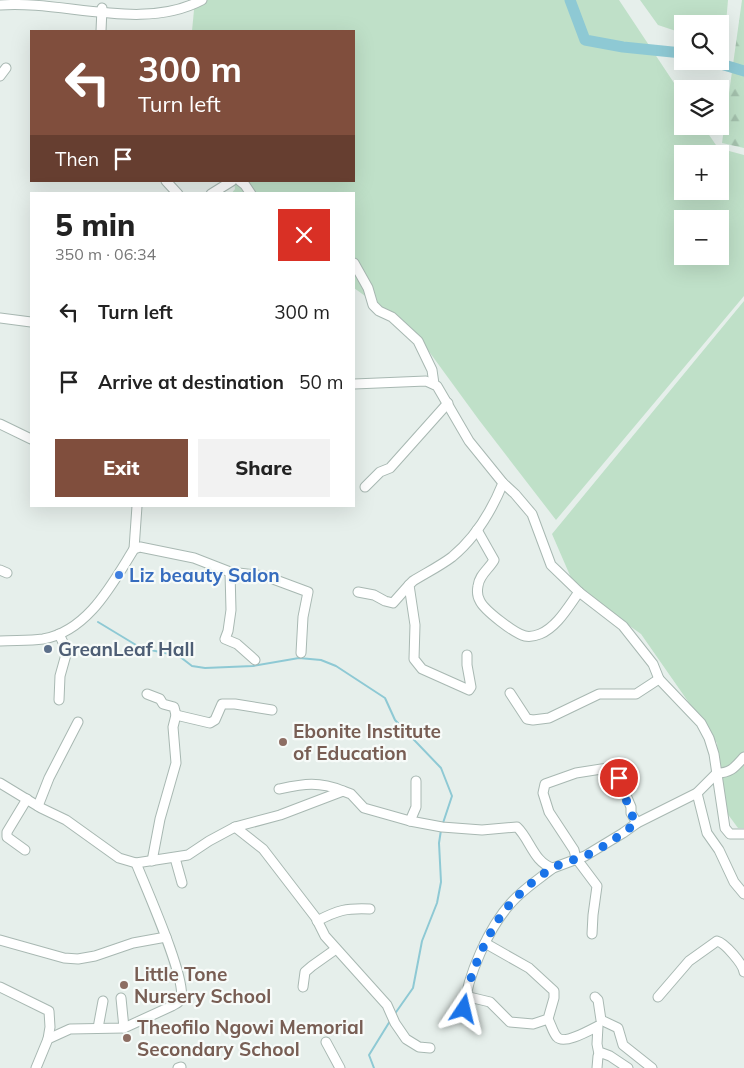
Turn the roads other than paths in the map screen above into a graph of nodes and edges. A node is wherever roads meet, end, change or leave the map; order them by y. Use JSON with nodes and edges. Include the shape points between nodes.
{"nodes":[{"id":1,"x":202,"y":0,"type":"edge"},
{"id":2,"x":0,"y":5,"type":"edge"},
{"id":3,"x":102,"y":8,"type":"junction"},
{"id":4,"x":101,"y":30,"type":"edge"},
{"id":5,"x":6,"y":68,"type":"dead end"},
{"id":6,"x":0,"y":76,"type":"edge"},
{"id":7,"x":167,"y":182,"type":"edge"},
{"id":8,"x":230,"y":182,"type":"edge"},
{"id":9,"x":242,"y":182,"type":"edge"},
{"id":10,"x":176,"y":192,"type":"edge"},
{"id":11,"x":215,"y":192,"type":"edge"},
{"id":12,"x":250,"y":192,"type":"edge"},
{"id":13,"x":355,"y":266,"type":"edge"},
{"id":14,"x":0,"y":318,"type":"edge"},
{"id":15,"x":30,"y":322,"type":"edge"},
{"id":16,"x":355,"y":384,"type":"edge"},
{"id":17,"x":434,"y":384,"type":"junction"},
{"id":18,"x":448,"y":403,"type":"junction"},
{"id":19,"x":0,"y":424,"type":"edge"},
{"id":20,"x":30,"y":439,"type":"edge"},
{"id":21,"x":503,"y":483,"type":"junction"},
{"id":22,"x":365,"y":487,"type":"dead end"},
{"id":23,"x":137,"y":507,"type":"edge"},
{"id":24,"x":477,"y":530,"type":"junction"},
{"id":25,"x":134,"y":549,"type":"junction"},
{"id":26,"x":230,"y":572,"type":"junction"},
{"id":27,"x":409,"y":585,"type":"junction"},
{"id":28,"x":358,"y":592,"type":"dead end"},
{"id":29,"x":579,"y":592,"type":"junction"},
{"id":30,"x":59,"y":634,"type":"junction"},
{"id":31,"x":0,"y":641,"type":"edge"},
{"id":32,"x":301,"y":653,"type":"dead end"},
{"id":33,"x":467,"y":655,"type":"dead end"},
{"id":34,"x":255,"y":660,"type":"dead end"},
{"id":35,"x":659,"y":679,"type":"junction"},
{"id":36,"x":510,"y":693,"type":"dead end"},
{"id":37,"x":147,"y":694,"type":"dead end"},
{"id":38,"x":59,"y":700,"type":"dead end"},
{"id":39,"x":272,"y":710,"type":"dead end"},
{"id":40,"x":176,"y":715,"type":"junction"},
{"id":41,"x":78,"y":722,"type":"dead end"},
{"id":42,"x":744,"y":757,"type":"edge"},
{"id":43,"x":717,"y":773,"type":"junction"},
{"id":44,"x":416,"y":781,"type":"dead end"},
{"id":45,"x":0,"y":783,"type":"edge"},
{"id":46,"x":279,"y":789,"type":"dead end"},
{"id":47,"x":343,"y":791,"type":"junction"},
{"id":48,"x":697,"y":793,"type":"junction"},
{"id":49,"x":27,"y":799,"type":"junction"},
{"id":50,"x":38,"y":806,"type":"junction"},
{"id":51,"x":410,"y":821,"type":"junction"},
{"id":52,"x":636,"y":823,"type":"junction"},
{"id":53,"x":235,"y":827,"type":"junction"},
{"id":54,"x":727,"y":832,"type":"junction"},
{"id":55,"x":744,"y":834,"type":"edge"},
{"id":56,"x":711,"y":840,"type":"junction"},
{"id":57,"x":25,"y":850,"type":"dead end"},
{"id":58,"x":175,"y":858,"type":"junction"},
{"id":59,"x":576,"y":858,"type":"junction"},
{"id":60,"x":152,"y":861,"type":"junction"},
{"id":61,"x":136,"y":863,"type":"junction"},
{"id":62,"x":553,"y":868,"type":"junction"},
{"id":63,"x":182,"y":883,"type":"dead end"},
{"id":64,"x":744,"y":894,"type":"edge"},
{"id":65,"x":370,"y":909,"type":"dead end"},
{"id":66,"x":317,"y":921,"type":"junction"},
{"id":67,"x":592,"y":934,"type":"dead end"},
{"id":68,"x":166,"y":937,"type":"junction"},
{"id":69,"x":0,"y":940,"type":"edge"},
{"id":70,"x":485,"y":943,"type":"junction"},
{"id":71,"x":336,"y":949,"type":"junction"},
{"id":72,"x":744,"y":972,"type":"edge"},
{"id":73,"x":0,"y":987,"type":"edge"},
{"id":74,"x":303,"y":987,"type":"dead end"},
{"id":75,"x":465,"y":996,"type":"junction"},
{"id":76,"x":596,"y":997,"type":"dead end"},
{"id":77,"x":658,"y":997,"type":"dead end"},
{"id":78,"x":121,"y":998,"type":"dead end"},
{"id":79,"x":102,"y":1001,"type":"dead end"},
{"id":80,"x":464,"y":1009,"type":"dead end"},
{"id":81,"x":548,"y":1019,"type":"junction"},
{"id":82,"x":600,"y":1023,"type":"junction"},
{"id":83,"x":98,"y":1028,"type":"junction"},
{"id":84,"x":124,"y":1028,"type":"junction"},
{"id":85,"x":48,"y":1038,"type":"junction"},
{"id":86,"x":326,"y":1042,"type":"dead end"},
{"id":87,"x":430,"y":1048,"type":"dead end"},
{"id":88,"x":599,"y":1054,"type":"junction"},
{"id":89,"x":36,"y":1068,"type":"edge"},
{"id":90,"x":340,"y":1068,"type":"edge"},
{"id":91,"x":597,"y":1068,"type":"edge"},
{"id":92,"x":628,"y":1068,"type":"edge"},
{"id":93,"x":652,"y":1068,"type":"edge"}],
"edges":[{"from":1,"to":3,"type":"street","via":[[190,7],[167,11]]},
{"from":2,"to":3,"type":"street","via":[[13,1],[41,1]]},
{"from":3,"to":4,"type":"street"},
{"from":5,"to":6,"type":"street"},
{"from":7,"to":10,"type":"street"},
{"from":8,"to":11,"type":"street"},
{"from":9,"to":12,"type":"street"},
{"from":13,"to":17,"type":"street","via":[[379,311],[392,317],[418,341],[432,370]]},
{"from":14,"to":15,"type":"street"},
{"from":16,"to":17,"type":"street","via":[[426,381]]},
{"from":17,"to":18,"type":"street"},
{"from":18,"to":21,"type":"street","via":[[469,441]]},
{"from":18,"to":22,"type":"street","via":[[390,468],[380,472]]},
{"from":19,"to":20,"type":"street"},
{"from":21,"to":24,"type":"street"},
{"from":21,"to":29,"type":"street","via":[[532,514],[552,565]]},
{"from":23,"to":25,"type":"street"},
{"from":24,"to":27,"type":"street","via":[[454,556]]},
{"from":24,"to":29,"type":"street","via":[[494,560],[478,584],[478,598],[518,634],[534,636],[548,630]]},
{"from":25,"to":26,"type":"street","via":[[140,547],[194,558]]},
{"from":25,"to":30,"type":"street","via":[[98,604]]},
{"from":26,"to":32,"type":"street","via":[[264,576],[308,592]]},
{"from":26,"to":34,"type":"street","via":[[231,610],[224,639],[237,644]]},
{"from":27,"to":28,"type":"street","via":[[393,603]]},
{"from":27,"to":33,"type":"street","via":[[415,625],[414,659],[418,666],[469,690]]},
{"from":29,"to":35,"type":"street","via":[[623,626],[653,664]]},
{"from":30,"to":31,"type":"street","via":[[43,639]]},
{"from":30,"to":38,"type":"street","via":[[67,651],[60,676]]},
{"from":35,"to":36,"type":"street","via":[[636,694],[598,694],[558,715],[540,719],[527,719]]},
{"from":35,"to":43,"type":"street","via":[[701,723],[709,738]]},
{"from":37,"to":40,"type":"street","via":[[160,699],[162,704],[174,707]]},
{"from":39,"to":40,"type":"street","via":[[222,704],[215,720],[210,723]]},
{"from":40,"to":60,"type":"street","via":[[176,763]]},
{"from":41,"to":50,"type":"street"},
{"from":42,"to":43,"type":"street","via":[[731,771]]},
{"from":43,"to":48,"type":"street"},
{"from":43,"to":54,"type":"street"},
{"from":44,"to":51,"type":"street","via":[[416,806]]},
{"from":45,"to":49,"type":"street"},
{"from":46,"to":47,"type":"street","via":[[312,783]]},
{"from":47,"to":51,"type":"street","via":[[351,794],[364,808]]},
{"from":47,"to":53,"type":"street","via":[[280,815]]},
{"from":48,"to":52,"type":"street"},
{"from":48,"to":56,"type":"street"},
{"from":49,"to":50,"type":"street"},
{"from":49,"to":57,"type":"street","via":[[7,832],[7,837]]},
{"from":50,"to":61,"type":"street","via":[[66,820],[119,858]]},
{"from":51,"to":62,"type":"street","via":[[482,830],[517,827],[536,854]]},
{"from":52,"to":59,"type":"street"},
{"from":52,"to":59,"type":"street","via":[[614,768],[576,773],[545,784],[548,812]]},
{"from":53,"to":58,"type":"street","via":[[188,855]]},
{"from":53,"to":66,"type":"street","via":[[263,849]]},
{"from":54,"to":55,"type":"street"},
{"from":54,"to":56,"type":"street"},
{"from":56,"to":64,"type":"street"},
{"from":58,"to":60,"type":"street"},
{"from":58,"to":63,"type":"street"},
{"from":59,"to":62,"type":"street"},
{"from":59,"to":67,"type":"street","via":[[597,886]]},
{"from":60,"to":61,"type":"street"},
{"from":61,"to":68,"type":"street"},
{"from":62,"to":70,"type":"street","via":[[510,903]]},
{"from":65,"to":66,"type":"street","via":[[349,908]]},
{"from":66,"to":71,"type":"street"},
{"from":68,"to":69,"type":"street","via":[[78,958],[64,958]]},
{"from":68,"to":84,"type":"street","via":[[177,969],[181,998],[172,1006]]},
{"from":70,"to":75,"type":"street"},
{"from":70,"to":81,"type":"street","via":[[529,968],[554,991]]},
{"from":71,"to":74,"type":"street","via":[[305,972]]},
{"from":71,"to":87,"type":"street","via":[[386,1005],[406,1039],[419,1047]]},
{"from":72,"to":77,"type":"street","via":[[744,967],[726,945],[716,941],[689,961]]},
{"from":73,"to":85,"type":"street","via":[[49,1011]]},
{"from":75,"to":80,"type":"street"},
{"from":75,"to":81,"type":"street","via":[[493,1003],[510,1022],[533,1024]]},
{"from":76,"to":82,"type":"street"},
{"from":78,"to":84,"type":"street"},
{"from":79,"to":83,"type":"street"},
{"from":81,"to":82,"type":"street","via":[[556,1037],[568,1040]]},
{"from":82,"to":88,"type":"street"},
{"from":82,"to":93,"type":"street","via":[[618,1028],[623,1045]]},
{"from":83,"to":84,"type":"street"},
{"from":83,"to":85,"type":"street","via":[[70,1029]]},
{"from":85,"to":89,"type":"street"},
{"from":86,"to":90,"type":"street"},
{"from":88,"to":91,"type":"street"},
{"from":88,"to":92,"type":"street","via":[[604,1053]]}]}
